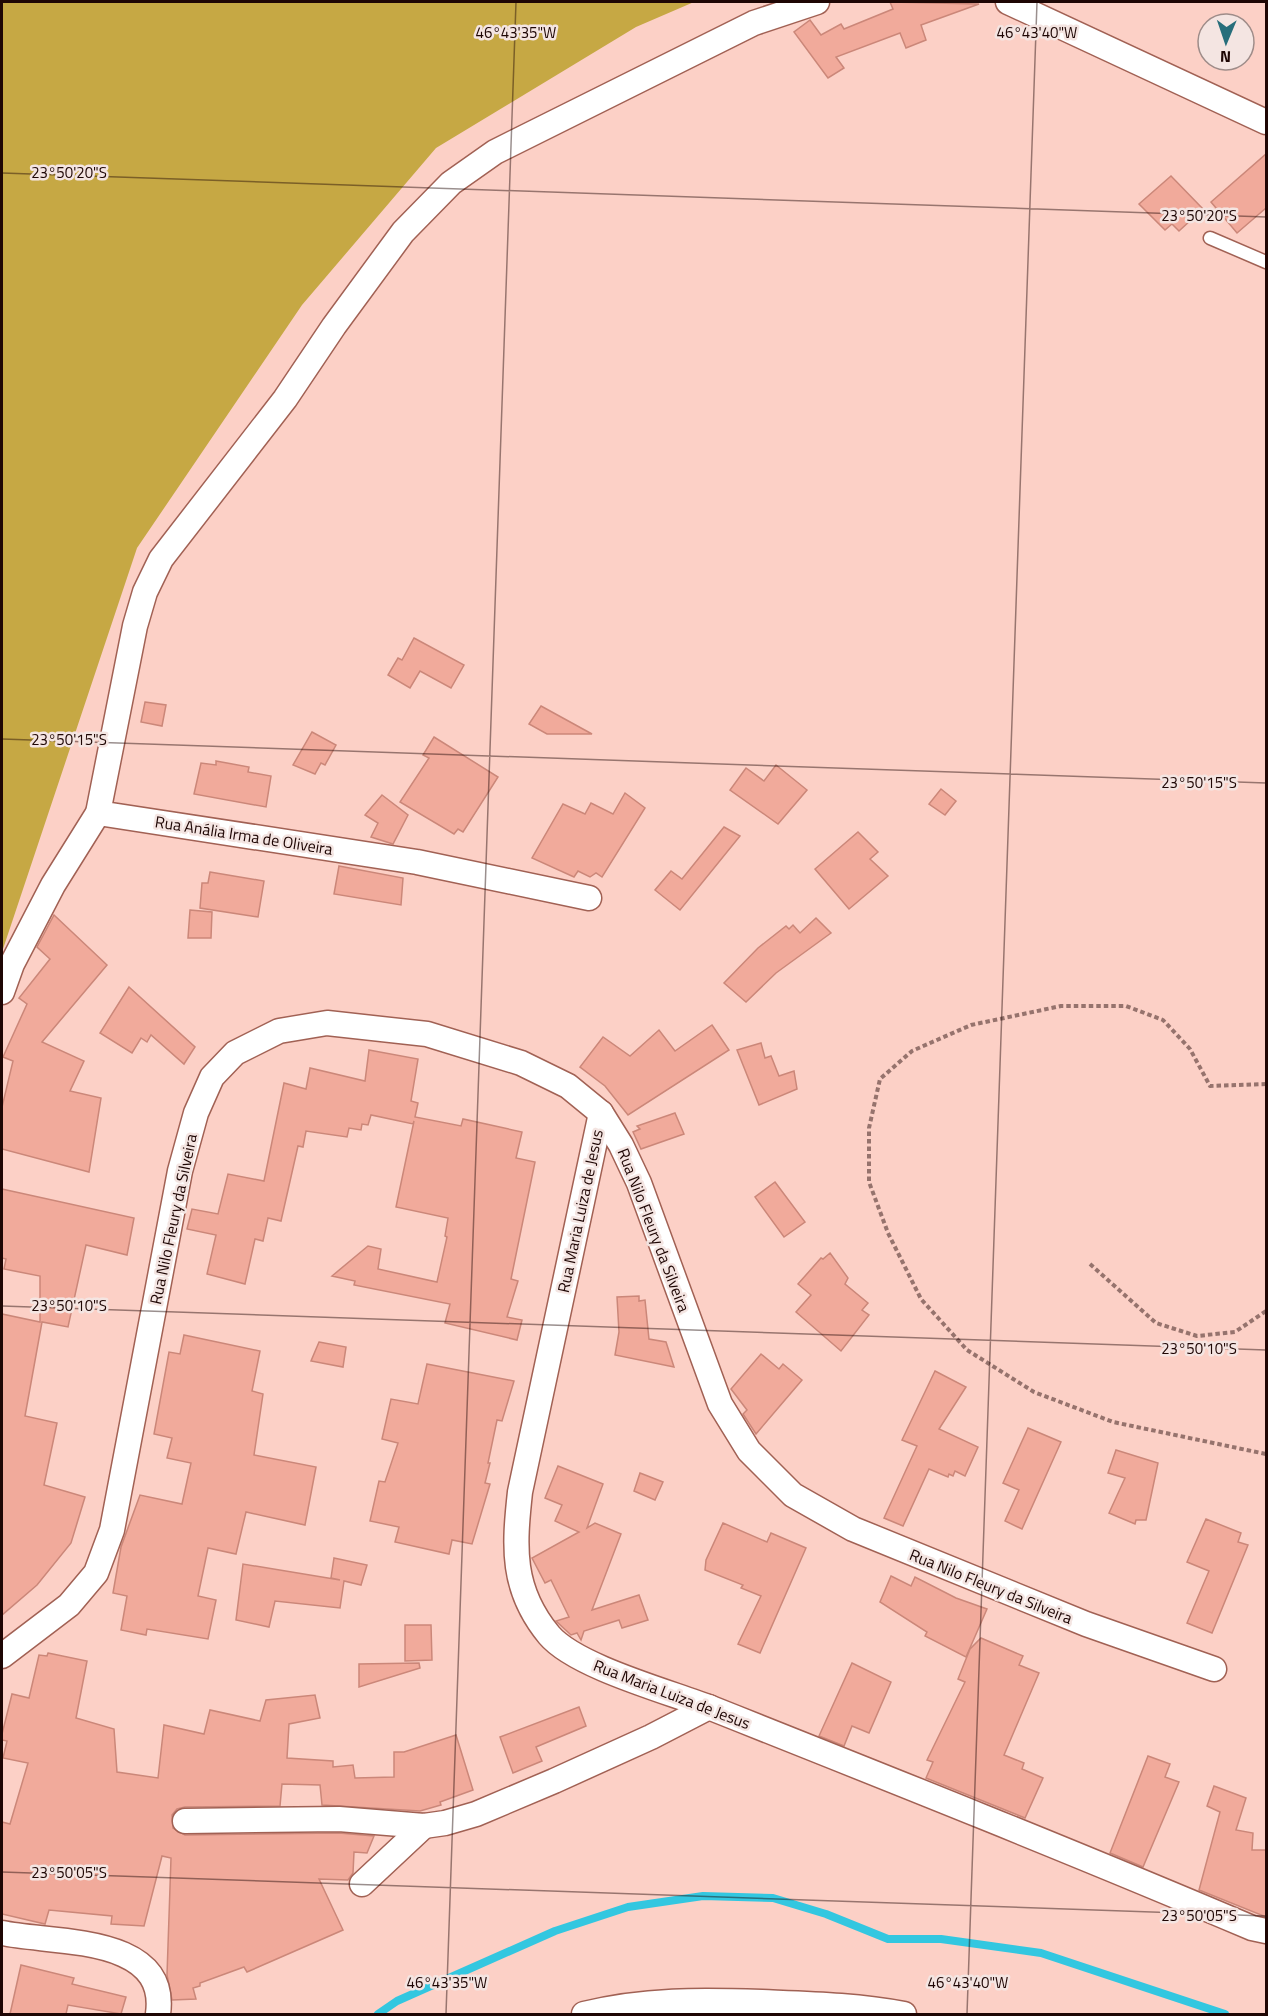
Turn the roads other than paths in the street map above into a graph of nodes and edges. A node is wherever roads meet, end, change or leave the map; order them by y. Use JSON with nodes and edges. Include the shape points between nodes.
{"nodes":[{"id":1,"x":818,"y":2,"type":"edge"},
{"id":2,"x":1008,"y":2,"type":"edge"},
{"id":3,"x":1266,"y":122,"type":"edge"},
{"id":4,"x":1210,"y":238,"type":"dead end"},
{"id":5,"x":1266,"y":262,"type":"edge"},
{"id":6,"x":98,"y":813,"type":"junction"},
{"id":7,"x":589,"y":898,"type":"dead end"},
{"id":8,"x":2,"y":992,"type":"edge"},
{"id":9,"x":601,"y":1113,"type":"junction"},
{"id":10,"x":2,"y":1656,"type":"edge"},
{"id":11,"x":1214,"y":1669,"type":"dead end"},
{"id":12,"x":709,"y":1707,"type":"junction"},
{"id":13,"x":185,"y":1821,"type":"dead end"},
{"id":14,"x":424,"y":1826,"type":"junction"},
{"id":15,"x":362,"y":1884,"type":"dead end"},
{"id":16,"x":1266,"y":1931,"type":"edge"},
{"id":17,"x":2,"y":1933,"type":"edge"},
{"id":18,"x":158,"y":2014,"type":"edge"},
{"id":19,"x":584,"y":2014,"type":"edge"},
{"id":20,"x":904,"y":2014,"type":"edge"}],
"edges":[{"from":1,"to":6,"type":"street","via":[[754,23],[495,152],[451,183],[403,232],[285,399],[161,560],[145,592],[135,626]]},
{"from":2,"to":3,"type":"street"},
{"from":4,"to":5,"type":"lane"},
{"from":6,"to":7,"type":"street","name":"Rua Anália Irma de Oliveira","via":[[417,862]]},
{"from":6,"to":8,"type":"street","via":[[53,885],[12,964]]},
{"from":9,"to":10,"type":"street","name":"Rua Nilo Fleury da Silveira","via":[[568,1086],[521,1063],[427,1034],[327,1023],[279,1031],[235,1053],[212,1077],[196,1113],[180,1171],[112,1530],[96,1573],[69,1605]]},
{"from":9,"to":11,"type":"street","name":"Rua Nilo Fleury da Silveira","via":[[639,1184],[720,1404],[749,1451],[793,1495],[863,1534],[1086,1624]]},
{"from":9,"to":12,"type":"street","name":"Rua Maria Luiza de Jesus","via":[[520,1492],[514,1545],[522,1592],[550,1636],[587,1662]]},
{"from":12,"to":14,"type":"street","via":[[485,1811]]},
{"from":12,"to":16,"type":"street","name":"Rua Maria Luiza de Jesus"},
{"from":13,"to":14,"type":"street","via":[[339,1820]]},
{"from":14,"to":15,"type":"street"},
{"from":17,"to":18,"type":"street","via":[[127,1954],[146,1968],[157,1988]]},
{"from":19,"to":20,"type":"street","via":[[660,2001],[707,2000],[826,2004]]}]}
